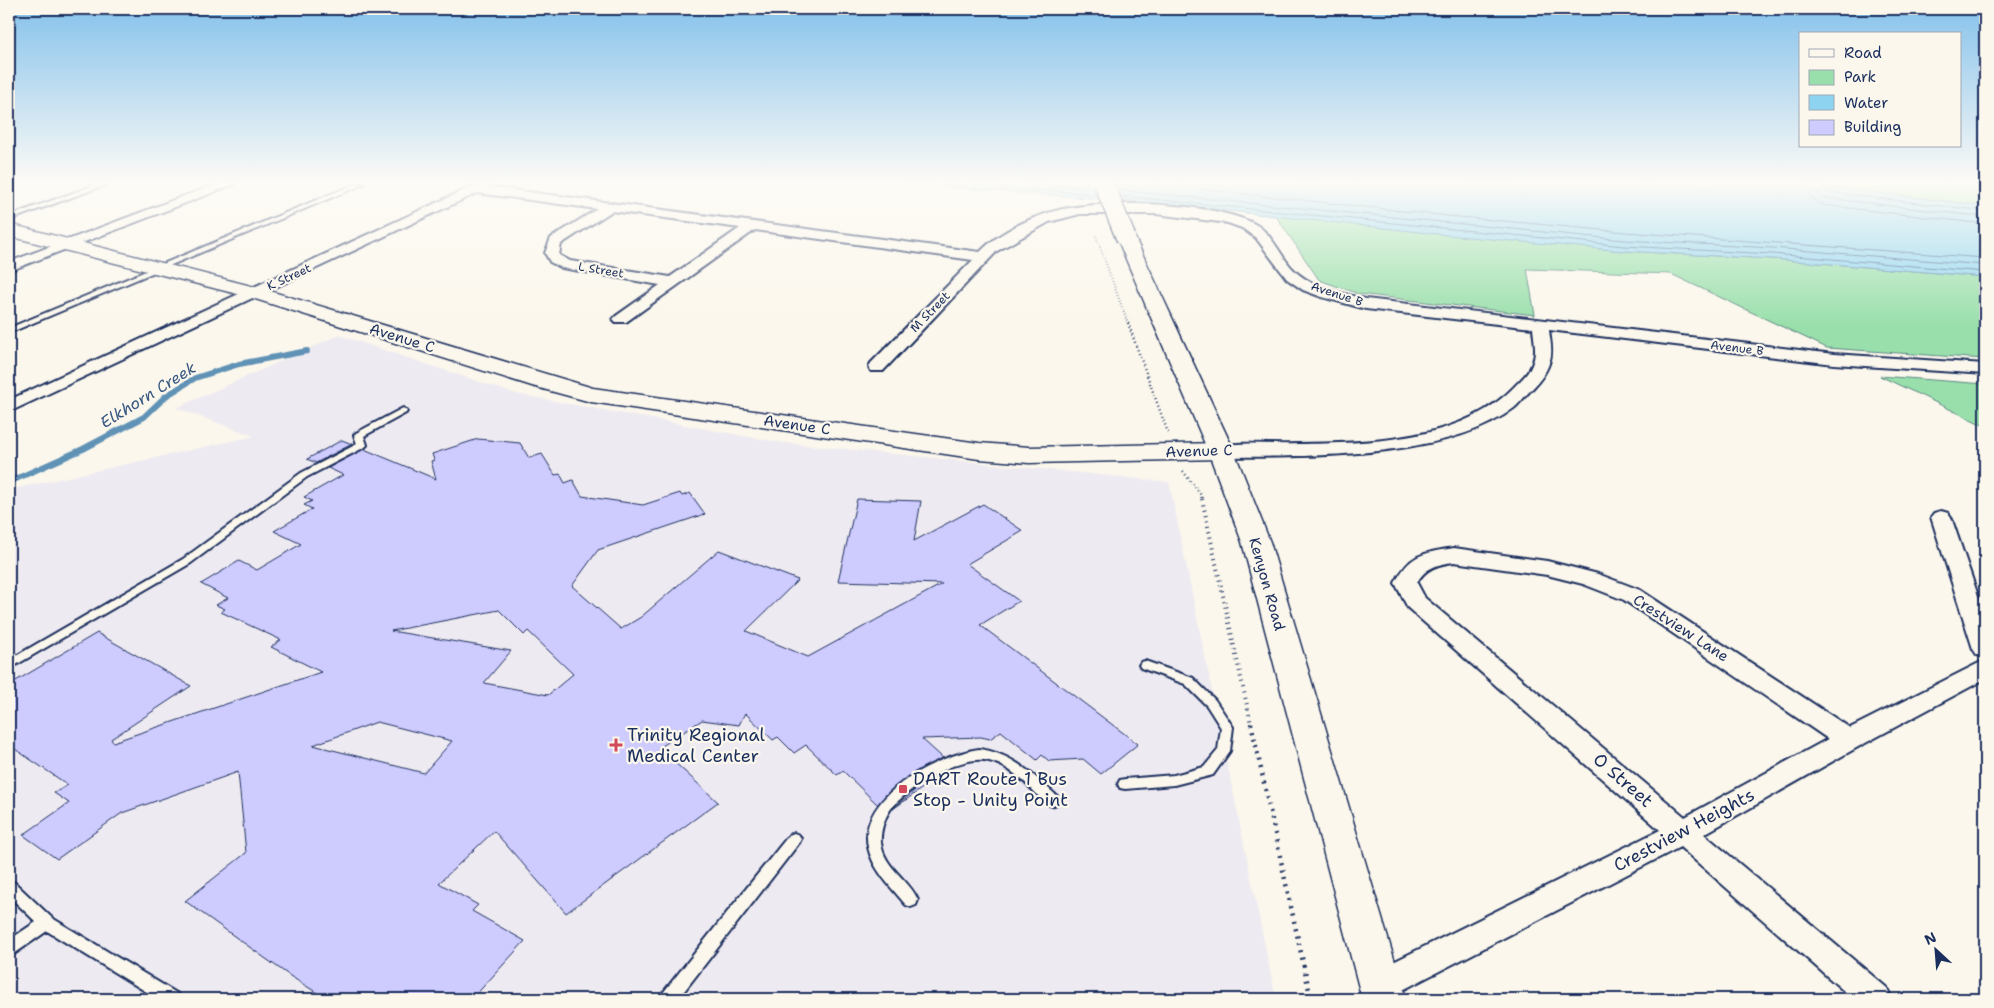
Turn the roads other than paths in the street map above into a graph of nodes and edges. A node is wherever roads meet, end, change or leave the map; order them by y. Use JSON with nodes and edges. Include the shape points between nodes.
{"nodes":[{"id":1,"x":13,"y":231,"type":"edge"},
{"id":2,"x":103,"y":231,"type":"edge"},
{"id":3,"x":248,"y":231,"type":"edge"},
{"id":4,"x":386,"y":231,"type":"edge"},
{"id":5,"x":572,"y":231,"type":"edge"},
{"id":6,"x":745,"y":231,"type":"edge"},
{"id":7,"x":790,"y":231,"type":"edge"},
{"id":8,"x":1022,"y":231,"type":"edge"},
{"id":9,"x":1123,"y":231,"type":"edge"},
{"id":10,"x":1256,"y":231,"type":"edge"},
{"id":11,"x":66,"y":245,"type":"junction"},
{"id":12,"x":984,"y":257,"type":"junction"},
{"id":13,"x":9,"y":267,"type":"edge"},
{"id":14,"x":158,"y":269,"type":"junction"},
{"id":15,"x":671,"y":282,"type":"junction"},
{"id":16,"x":256,"y":293,"type":"junction"},
{"id":17,"x":621,"y":319,"type":"dead end"},
{"id":18,"x":1541,"y":325,"type":"junction"},
{"id":19,"x":9,"y":331,"type":"edge"},
{"id":20,"x":877,"y":367,"type":"dead end"},
{"id":21,"x":1985,"y":369,"type":"edge"},
{"id":22,"x":9,"y":407,"type":"edge"},
{"id":23,"x":403,"y":411,"type":"dead end"},
{"id":24,"x":1221,"y":451,"type":"junction"},
{"id":25,"x":1941,"y":517,"type":"dead end"},
{"id":26,"x":1434,"y":558,"type":"joint"},
{"id":27,"x":1985,"y":649,"type":"edge"},
{"id":28,"x":9,"y":665,"type":"edge"},
{"id":29,"x":1145,"y":665,"type":"dead end"},
{"id":30,"x":1985,"y":669,"type":"edge"},
{"id":31,"x":1849,"y":740,"type":"junction"},
{"id":32,"x":1125,"y":784,"type":"dead end"},
{"id":33,"x":1052,"y":800,"type":"dead end"},
{"id":34,"x":1683,"y":832,"type":"junction"},
{"id":35,"x":794,"y":839,"type":"dead end"},
{"id":36,"x":9,"y":887,"type":"edge"},
{"id":37,"x":911,"y":900,"type":"dead end"},
{"id":38,"x":46,"y":923,"type":"junction"},
{"id":39,"x":9,"y":949,"type":"edge"},
{"id":40,"x":1382,"y":992,"type":"edge"},
{"id":41,"x":172,"y":999,"type":"edge"},
{"id":42,"x":668,"y":999,"type":"edge"},
{"id":43,"x":1876,"y":999,"type":"edge"}],
"edges":[{"from":1,"to":11,"type":"street","name":"Avenue C"},
{"from":2,"to":11,"type":"street"},
{"from":3,"to":14,"type":"lane"},
{"from":4,"to":16,"type":"street","name":"K Street"},
{"from":5,"to":15,"type":"street","name":"L Street","via":[[551,247],[555,260],[567,265]]},
{"from":6,"to":15,"type":"street"},
{"from":7,"to":12,"type":"street"},
{"from":8,"to":12,"type":"street","name":"Avenue B","via":[[992,248]]},
{"from":9,"to":24,"type":"street","name":"Kenyon Road","bridge":true},
{"from":10,"to":18,"type":"street","name":"Avenue B","via":[[1292,276],[1323,292],[1366,304]]},
{"from":11,"to":13,"type":"street"},
{"from":11,"to":14,"type":"street","name":"Avenue C"},
{"from":12,"to":20,"type":"street","name":"M Street"},
{"from":14,"to":16,"type":"street","name":"Avenue C"},
{"from":14,"to":19,"type":"lane"},
{"from":15,"to":17,"type":"street"},
{"from":16,"to":22,"type":"street","name":"K Street"},
{"from":16,"to":24,"type":"street","name":"Avenue C","via":[[591,395],[979,451],[1029,455]]},
{"from":18,"to":21,"type":"street","name":"Avenue B","via":[[1834,359]]},
{"from":18,"to":24,"type":"street","name":"Avenue C","via":[[1542,358],[1525,389],[1478,422],[1440,435],[1392,443]]},
{"from":23,"to":28,"type":"lane","via":[[359,436],[362,444],[304,475],[187,561]]},
{"from":24,"to":40,"type":"street","name":"Kenyon Road","via":[[1256,542]]},
{"from":25,"to":27,"type":"street"},
{"from":26,"to":31,"type":"street","name":"Crestview Lane","via":[[1454,555],[1547,568],[1590,579],[1632,595]]},
{"from":26,"to":34,"type":"street","name":"O Street","via":[[1413,569],[1406,583],[1416,603]]},
{"from":29,"to":32,"type":"lane","via":[[1189,681],[1212,704],[1227,727],[1224,751],[1208,771],[1174,780]]},
{"from":30,"to":31,"type":"street","name":"Crestview Heights"},
{"from":31,"to":34,"type":"street","name":"Crestview Heights"},
{"from":33,"to":37,"type":"lane","via":[[1001,759],[979,754],[953,760],[903,789],[885,807],[876,827],[874,846],[883,866]]},
{"from":34,"to":40,"type":"street","name":"Crestview Heights"},
{"from":34,"to":43,"type":"street","name":"O Street"},
{"from":35,"to":42,"type":"lane"},
{"from":36,"to":38,"type":"lane"},
{"from":38,"to":39,"type":"lane"},
{"from":38,"to":41,"type":"lane"}]}
